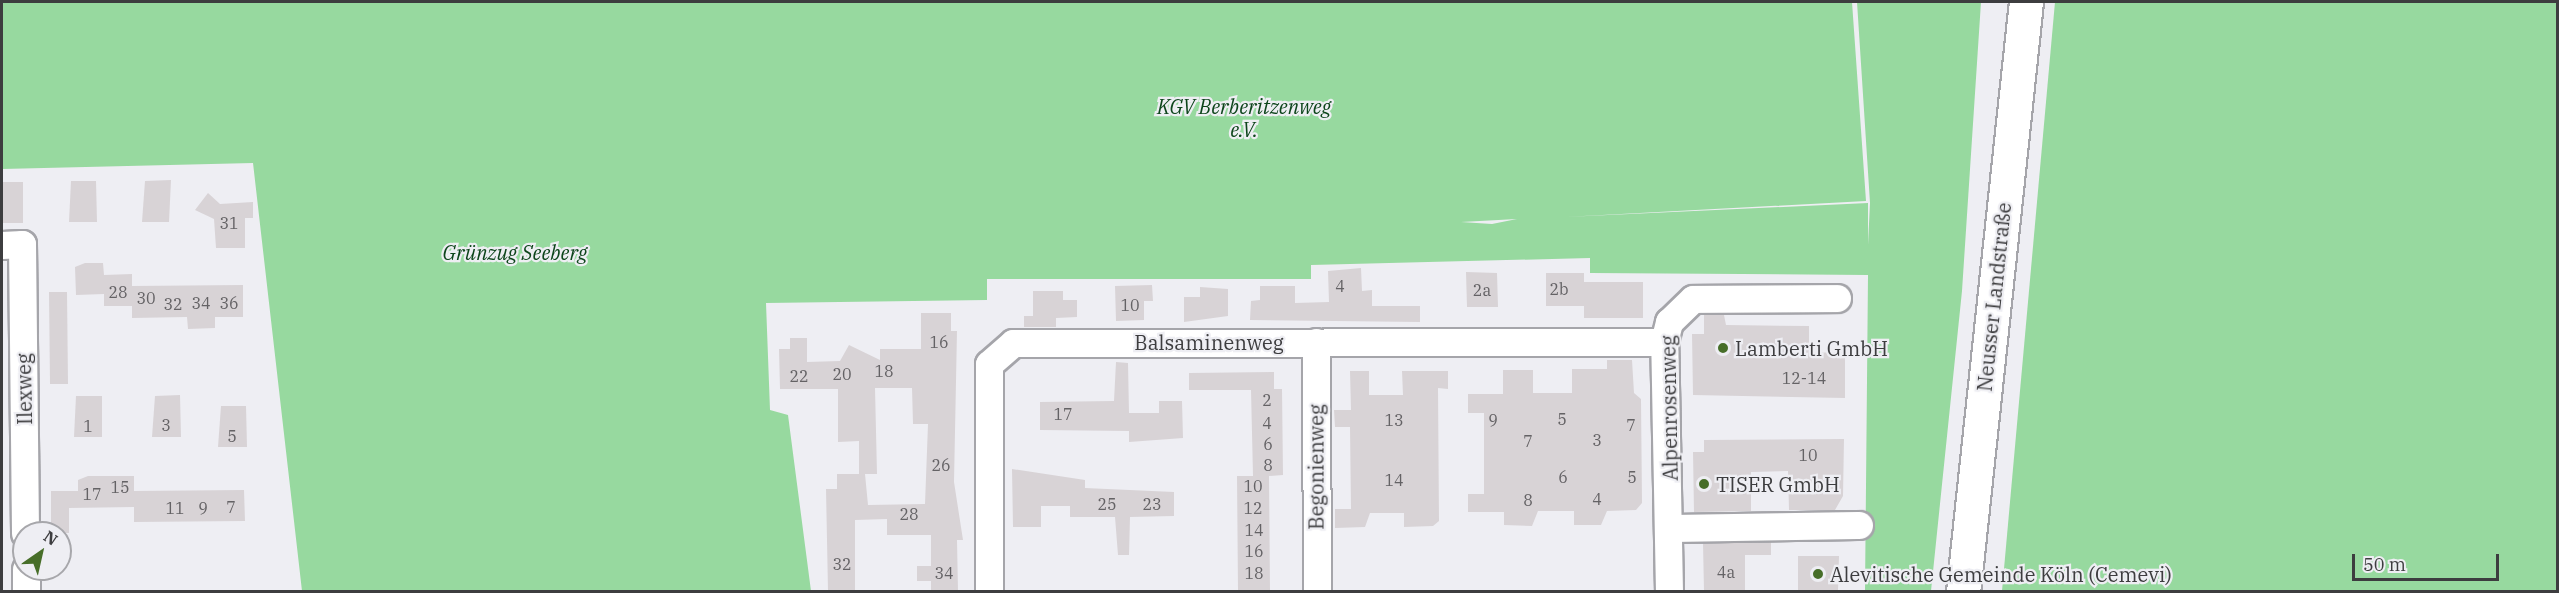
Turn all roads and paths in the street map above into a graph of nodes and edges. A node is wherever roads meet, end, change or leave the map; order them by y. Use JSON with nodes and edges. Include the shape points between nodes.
{"nodes":[{"id":1,"x":2026,"y":2,"type":"edge"},
{"id":2,"x":12,"y":244,"type":"edge"},
{"id":3,"x":1837,"y":298,"type":"dead end"},
{"id":4,"x":1316,"y":342,"type":"junction"},
{"id":5,"x":1664,"y":342,"type":"junction"},
{"id":6,"x":24,"y":521,"type":"edge"},
{"id":7,"x":1859,"y":525,"type":"dead end"},
{"id":8,"x":1670,"y":528,"type":"junction"},
{"id":9,"x":989,"y":591,"type":"edge"},
{"id":10,"x":1317,"y":591,"type":"edge"},
{"id":11,"x":1669,"y":591,"type":"edge"},
{"id":12,"x":1963,"y":591,"type":"edge"}],
"edges":[{"from":1,"to":12,"type":"main road","name":"Neusser Landstraße"},
{"from":2,"to":6,"type":"street","name":"Ilexweg"},
{"from":3,"to":5,"type":"street","name":"Alpenrosenweg","via":[[1693,299],[1669,322]]},
{"from":4,"to":5,"type":"street","name":"Balsaminenweg"},
{"from":4,"to":9,"type":"street","name":"Balsaminenweg","via":[[1013,343],[989,364]]},
{"from":4,"to":10,"type":"street","name":"Begonienweg"},
{"from":5,"to":8,"type":"street","name":"Alpenrosenweg"},
{"from":7,"to":8,"type":"street"},
{"from":8,"to":11,"type":"street","name":"Alpenrosenweg"}]}
